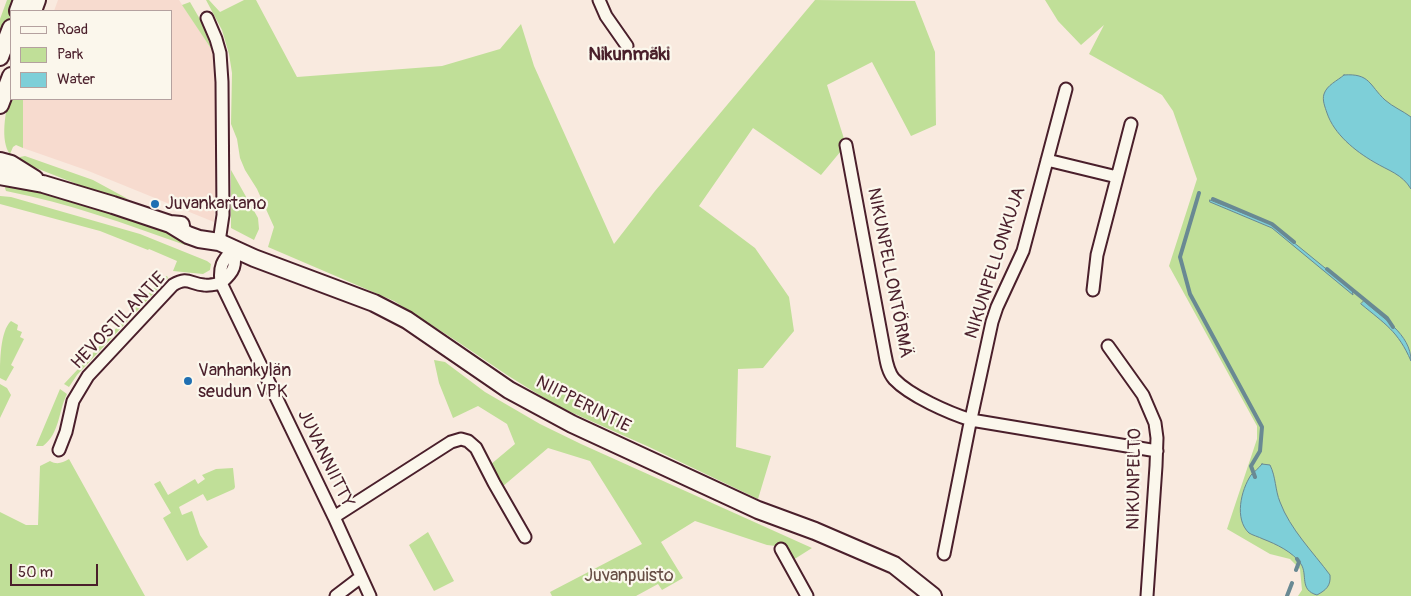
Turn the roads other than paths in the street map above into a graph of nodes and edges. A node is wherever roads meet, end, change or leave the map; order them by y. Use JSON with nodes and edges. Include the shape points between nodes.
{"nodes":[{"id":1,"x":599,"y":0,"type":"edge"},
{"id":2,"x":207,"y":18,"type":"dead end"},
{"id":3,"x":10,"y":31,"type":"edge"},
{"id":4,"x":627,"y":46,"type":"dead end"},
{"id":5,"x":0,"y":57,"type":"edge"},
{"id":6,"x":10,"y":79,"type":"edge"},
{"id":7,"x":1066,"y":89,"type":"dead end"},
{"id":8,"x":0,"y":105,"type":"edge"},
{"id":9,"x":1132,"y":124,"type":"dead end"},
{"id":10,"x":846,"y":145,"type":"dead end"},
{"id":11,"x":1047,"y":160,"type":"junction"},
{"id":12,"x":0,"y":161,"type":"edge"},
{"id":13,"x":0,"y":176,"type":"edge"},
{"id":14,"x":1117,"y":177,"type":"junction"},
{"id":15,"x":43,"y":184,"type":"junction"},
{"id":16,"x":226,"y":245,"type":"junction"},
{"id":17,"x":221,"y":284,"type":"junction"},
{"id":18,"x":1093,"y":290,"type":"dead end"},
{"id":19,"x":1108,"y":346,"type":"dead end"},
{"id":20,"x":971,"y":420,"type":"junction"},
{"id":21,"x":59,"y":450,"type":"dead end"},
{"id":22,"x":1157,"y":451,"type":"junction"},
{"id":23,"x":334,"y":517,"type":"junction"},
{"id":24,"x":525,"y":537,"type":"dead end"},
{"id":25,"x":781,"y":549,"type":"dead end"},
{"id":26,"x":944,"y":554,"type":"dead end"},
{"id":27,"x":360,"y":577,"type":"junction"},
{"id":28,"x":336,"y":596,"type":"edge"},
{"id":29,"x":370,"y":596,"type":"edge"},
{"id":30,"x":807,"y":596,"type":"edge"},
{"id":31,"x":933,"y":596,"type":"edge"},
{"id":32,"x":1147,"y":596,"type":"edge"}],
"edges":[{"from":1,"to":4,"type":"street"},
{"from":2,"to":16,"type":"street","via":[[220,54]]},
{"from":3,"to":5,"type":"street"},
{"from":6,"to":8,"type":"street"},
{"from":7,"to":11,"type":"street","name":"NIKUNPELLONKUJA"},
{"from":9,"to":14,"type":"street"},
{"from":10,"to":20,"type":"street","name":"NIKUNPELLONTÖRMÄ","via":[[888,369],[894,379],[920,398]]},
{"from":11,"to":14,"type":"street"},
{"from":11,"to":20,"type":"street","name":"NIKUNPELLONKUJA","via":[[1022,251],[995,314]]},
{"from":12,"to":15,"type":"street","name":"NIIPPERINTIE","via":[[11,164]]},
{"from":13,"to":15,"type":"street","name":"NIIPPERINTIE"},
{"from":14,"to":18,"type":"street","via":[[1097,256]]},
{"from":15,"to":16,"type":"street","name":"NIIPPERINTIE","via":[[170,224],[190,226]]},
{"from":16,"to":17,"type":"street","via":[[220,271]]},
{"from":16,"to":31,"type":"street","name":"NIIPPERINTIE","via":[[374,303],[407,320],[508,390],[572,424],[758,510],[894,565]]},
{"from":17,"to":21,"type":"street","name":"HEVOSTILANTIE","via":[[204,285],[187,280],[173,285],[88,376],[73,401]]},
{"from":17,"to":23,"type":"street","name":"JUVANNIITTY"},
{"from":19,"to":22,"type":"street","name":"NIKUNPELTO","via":[[1150,408],[1155,422]]},
{"from":20,"to":22,"type":"street","name":"NIKUNPELLONTÖRMÄ"},
{"from":20,"to":26,"type":"street","name":"NIKUNPELLONKUJA"},
{"from":22,"to":32,"type":"street","name":"NIKUNPELTO"},
{"from":23,"to":24,"type":"street","via":[[451,442],[461,439],[476,448]]},
{"from":23,"to":27,"type":"street","name":"JUVANNIITTY"},
{"from":25,"to":30,"type":"street"},
{"from":27,"to":28,"type":"street"},
{"from":27,"to":29,"type":"street","name":"JUVANNIITTY"}]}
